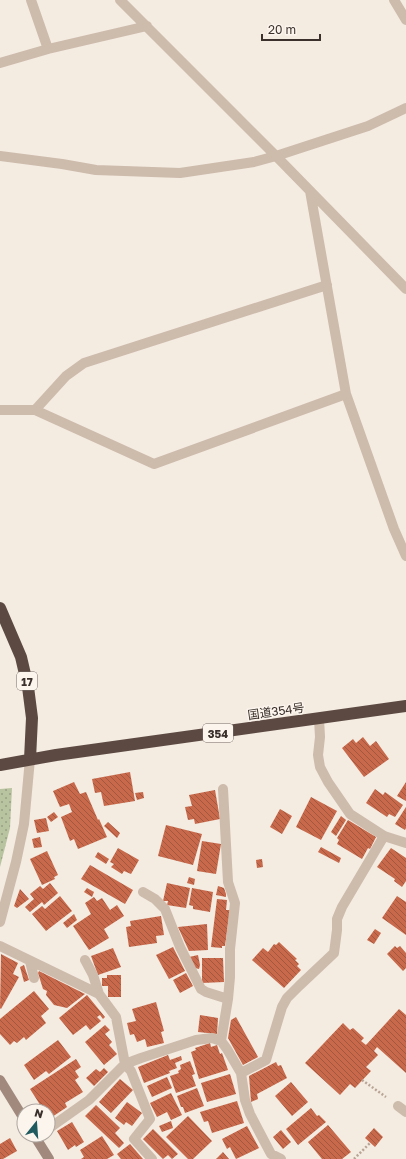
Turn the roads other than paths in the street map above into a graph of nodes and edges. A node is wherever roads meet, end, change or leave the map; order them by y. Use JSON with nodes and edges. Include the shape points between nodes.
{"nodes":[{"id":1,"x":31,"y":0,"type":"edge"},
{"id":2,"x":120,"y":0,"type":"edge"},
{"id":3,"x":394,"y":0,"type":"edge"},
{"id":4,"x":406,"y":20,"type":"edge"},
{"id":5,"x":146,"y":26,"type":"junction"},
{"id":6,"x":48,"y":49,"type":"junction"},
{"id":7,"x":0,"y":63,"type":"edge"},
{"id":8,"x":406,"y":108,"type":"edge"},
{"id":9,"x":0,"y":156,"type":"edge"},
{"id":10,"x":276,"y":156,"type":"junction"},
{"id":11,"x":310,"y":191,"type":"junction"},
{"id":12,"x":327,"y":285,"type":"junction"},
{"id":13,"x":406,"y":289,"type":"edge"},
{"id":14,"x":346,"y":394,"type":"junction"},
{"id":15,"x":0,"y":410,"type":"edge"},
{"id":16,"x":35,"y":410,"type":"junction"},
{"id":17,"x":406,"y":556,"type":"edge"},
{"id":18,"x":0,"y":608,"type":"edge"},
{"id":19,"x":406,"y":706,"type":"edge"},
{"id":20,"x":319,"y":719,"type":"junction"},
{"id":21,"x":30,"y":759,"type":"junction"},
{"id":22,"x":0,"y":765,"type":"edge"},
{"id":23,"x":223,"y":789,"type":"dead end"},
{"id":24,"x":384,"y":836,"type":"junction"},
{"id":25,"x":405,"y":841,"type":"edge"},
{"id":26,"x":144,"y":892,"type":"dead end"},
{"id":27,"x":0,"y":922,"type":"edge"},
{"id":28,"x":0,"y":946,"type":"edge"},
{"id":29,"x":30,"y":960,"type":"junction"},
{"id":30,"x":85,"y":960,"type":"dead end"},
{"id":31,"x":34,"y":978,"type":"dead end"},
{"id":32,"x":99,"y":994,"type":"junction"},
{"id":33,"x":228,"y":999,"type":"junction"},
{"id":34,"x":221,"y":1040,"type":"junction"},
{"id":35,"x":125,"y":1064,"type":"junction"},
{"id":36,"x":240,"y":1073,"type":"junction"},
{"id":37,"x":0,"y":1080,"type":"edge"},
{"id":38,"x":16,"y":1107,"type":"edge"},
{"id":39,"x":56,"y":1123,"type":"edge"},
{"id":40,"x":40,"y":1143,"type":"edge"},
{"id":41,"x":49,"y":1159,"type":"edge"},
{"id":42,"x":152,"y":1159,"type":"edge"},
{"id":43,"x":282,"y":1159,"type":"edge"}],
"edges":[{"from":1,"to":6,"type":"street"},
{"from":2,"to":5,"type":"street"},
{"from":3,"to":4,"type":"street"},
{"from":5,"to":6,"type":"street"},
{"from":5,"to":10,"type":"street"},
{"from":6,"to":7,"type":"street"},
{"from":8,"to":10,"type":"street","via":[[368,126]]},
{"from":9,"to":10,"type":"street","via":[[96,170],[180,173],[254,162]]},
{"from":10,"to":11,"type":"street"},
{"from":11,"to":12,"type":"street"},
{"from":11,"to":13,"type":"street"},
{"from":12,"to":14,"type":"street"},
{"from":12,"to":16,"type":"street","via":[[84,363],[66,376]]},
{"from":14,"to":16,"type":"street","via":[[154,464]]},
{"from":14,"to":17,"type":"street"},
{"from":15,"to":16,"type":"street"},
{"from":18,"to":21,"type":"highway","number":"17","via":[[21,657],[28,687],[32,718]]},
{"from":19,"to":20,"type":"highway","name":"国道354号","number":"354"},
{"from":20,"to":21,"type":"highway","name":"国道354号","number":"354"},
{"from":20,"to":24,"type":"street","via":[[318,755],[320,767],[328,782],[350,814]]},
{"from":21,"to":22,"type":"highway","number":"354"},
{"from":21,"to":27,"type":"street","via":[[24,824]]},
{"from":23,"to":33,"type":"street","via":[[228,882],[235,902]]},
{"from":24,"to":25,"type":"street"},
{"from":24,"to":36,"type":"street","via":[[337,919],[334,953],[287,998],[266,1060]]},
{"from":26,"to":33,"type":"street","via":[[165,909],[201,989]]},
{"from":28,"to":29,"type":"street"},
{"from":29,"to":31,"type":"street"},
{"from":29,"to":32,"type":"street"},
{"from":30,"to":32,"type":"street"},
{"from":32,"to":35,"type":"street","via":[[116,1017]]},
{"from":33,"to":34,"type":"street"},
{"from":34,"to":35,"type":"street","via":[[196,1040]]},
{"from":34,"to":36,"type":"street"},
{"from":35,"to":39,"type":"street","via":[[89,1100]]},
{"from":35,"to":42,"type":"street","via":[[131,1071],[150,1119],[134,1139]]},
{"from":36,"to":43,"type":"street","via":[[250,1114],[271,1154]]},
{"from":37,"to":38,"type":"street"},
{"from":40,"to":41,"type":"street"}]}
